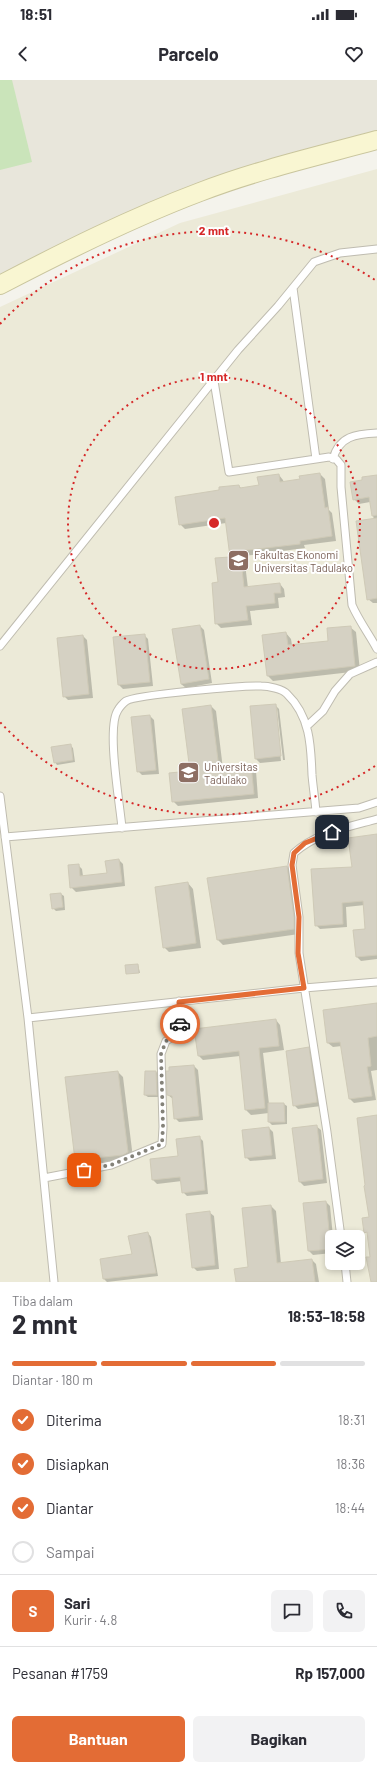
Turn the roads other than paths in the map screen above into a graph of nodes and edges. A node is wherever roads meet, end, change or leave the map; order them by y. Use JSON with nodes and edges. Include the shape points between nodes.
{"nodes":[{"id":1,"x":377,"y":140,"type":"edge"},
{"id":2,"x":377,"y":249,"type":"edge"},
{"id":3,"x":0,"y":285,"type":"edge"},
{"id":4,"x":293,"y":288,"type":"junction"},
{"id":5,"x":214,"y":381,"type":"junction"},
{"id":6,"x":377,"y":433,"type":"edge"},
{"id":7,"x":333,"y":458,"type":"junction"},
{"id":8,"x":316,"y":459,"type":"junction"},
{"id":9,"x":0,"y":646,"type":"edge"},
{"id":10,"x":377,"y":649,"type":"edge"},
{"id":11,"x":377,"y":662,"type":"edge"},
{"id":12,"x":307,"y":726,"type":"junction"},
{"id":13,"x":0,"y":796,"type":"edge"},
{"id":14,"x":377,"y":802,"type":"edge"},
{"id":15,"x":316,"y":812,"type":"junction"},
{"id":16,"x":377,"y":819,"type":"edge"},
{"id":17,"x":122,"y":828,"type":"junction"},
{"id":18,"x":5,"y":837,"type":"junction"},
{"id":19,"x":377,"y":982,"type":"edge"},
{"id":20,"x":304,"y":988,"type":"junction"},
{"id":21,"x":179,"y":1002,"type":"junction"},
{"id":22,"x":28,"y":1018,"type":"junction"},
{"id":23,"x":44,"y":1178,"type":"junction"},
{"id":24,"x":340,"y":1230,"type":"edge"},
{"id":25,"x":346,"y":1270,"type":"edge"},
{"id":26,"x":54,"y":1282,"type":"edge"},
{"id":27,"x":347,"y":1282,"type":"edge"}],
"edges":[{"from":1,"to":3,"type":"street","via":[[284,164],[201,192],[87,240]]},
{"from":2,"to":4,"type":"lane","via":[[340,253],[314,262]]},
{"from":4,"to":5,"type":"lane"},
{"from":4,"to":8,"type":"lane"},
{"from":5,"to":8,"type":"lane","via":[[229,472]]},
{"from":5,"to":9,"type":"lane"},
{"from":6,"to":7,"type":"lane","via":[[357,434],[342,442]]},
{"from":7,"to":8,"type":"lane"},
{"from":7,"to":10,"type":"lane","via":[[341,466],[352,605]]},
{"from":11,"to":12,"type":"lane","via":[[350,674],[335,691],[323,711]]},
{"from":12,"to":15,"type":"lane"},
{"from":12,"to":17,"type":"lane","via":[[299,707],[286,692],[262,686],[144,697],[126,701],[114,718],[113,741]]},
{"from":13,"to":18,"type":"lane"},
{"from":14,"to":15,"type":"lane","via":[[359,808]]},
{"from":15,"to":17,"type":"lane"},
{"from":16,"to":20,"type":"lane","via":[[305,843],[294,853],[292,865],[299,917],[298,953]]},
{"from":17,"to":18,"type":"lane"},
{"from":18,"to":22,"type":"lane"},
{"from":19,"to":20,"type":"lane"},
{"from":20,"to":21,"type":"lane"},
{"from":20,"to":24,"type":"lane"},
{"from":21,"to":22,"type":"lane"},
{"from":21,"to":23,"type":"lane","via":[[181,1032],[166,1041],[161,1054],[162,1144],[111,1165]]},
{"from":22,"to":23,"type":"lane"},
{"from":23,"to":26,"type":"lane"},
{"from":25,"to":27,"type":"lane"}]}
